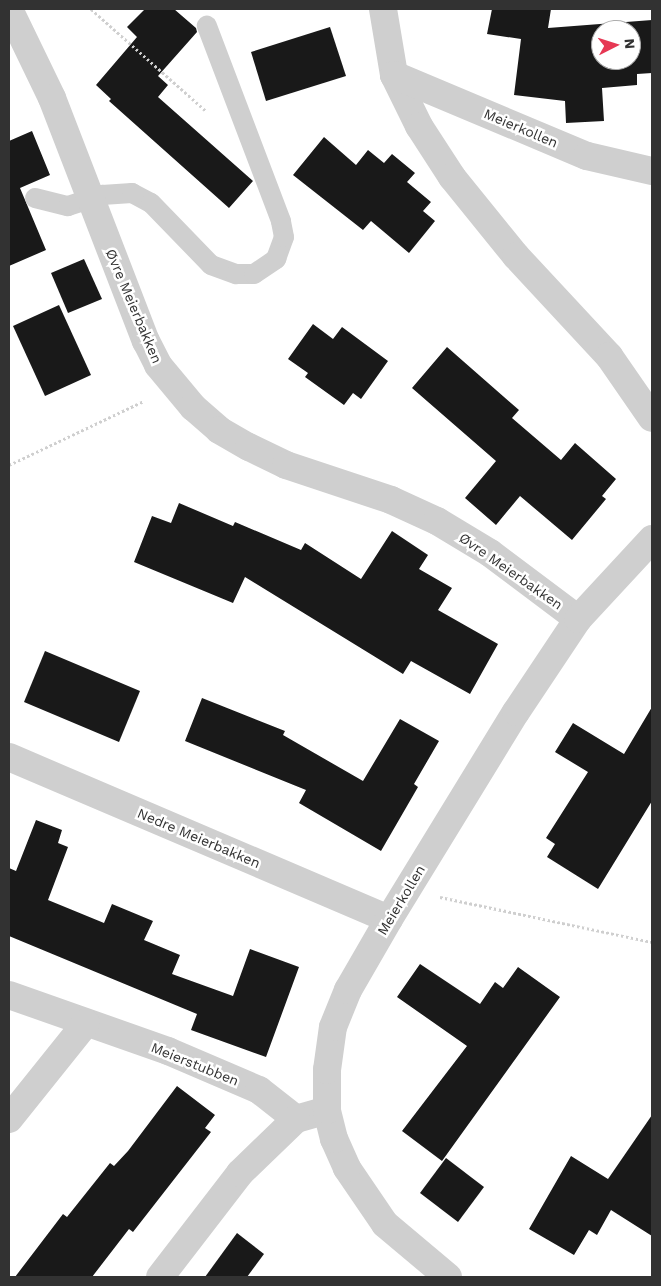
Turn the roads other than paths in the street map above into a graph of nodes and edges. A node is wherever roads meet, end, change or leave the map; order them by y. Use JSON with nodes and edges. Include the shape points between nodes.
{"nodes":[{"id":1,"x":9,"y":9,"type":"edge"},
{"id":2,"x":383,"y":9,"type":"edge"},
{"id":3,"x":207,"y":26,"type":"dead end"},
{"id":4,"x":394,"y":75,"type":"junction"},
{"id":5,"x":652,"y":170,"type":"edge"},
{"id":6,"x":35,"y":198,"type":"dead end"},
{"id":7,"x":90,"y":200,"type":"junction"},
{"id":8,"x":652,"y":418,"type":"edge"},
{"id":9,"x":652,"y":540,"type":"edge"},
{"id":10,"x":578,"y":619,"type":"junction"},
{"id":11,"x":9,"y":757,"type":"edge"},
{"id":12,"x":389,"y":919,"type":"junction"},
{"id":13,"x":9,"y":995,"type":"edge"},
{"id":14,"x":86,"y":1023,"type":"junction"},
{"id":15,"x":327,"y":1110,"type":"junction"},
{"id":16,"x":9,"y":1119,"type":"edge"},
{"id":17,"x":296,"y":1119,"type":"junction"},
{"id":18,"x":160,"y":1277,"type":"edge"},
{"id":19,"x":448,"y":1277,"type":"edge"}],
"edges":[{"from":1,"to":7,"type":"street","name":"Øvre Meierbakken","via":[[52,98]]},
{"from":2,"to":4,"type":"street"},
{"from":3,"to":7,"type":"lane","via":[[281,221],[284,237],[276,259],[254,274],[236,274],[211,265],[151,203],[132,193],[114,192]]},
{"from":4,"to":5,"type":"street","name":"Meierkollen","via":[[587,156]]},
{"from":4,"to":8,"type":"street","via":[[418,126],[452,178],[516,256],[609,356]]},
{"from":6,"to":7,"type":"lane","via":[[68,206]]},
{"from":7,"to":10,"type":"street","name":"Øvre Meierbakken","via":[[146,340],[172,384],[219,430],[286,464],[391,500],[437,521],[490,553]]},
{"from":9,"to":10,"type":"street","name":"Meierkollen"},
{"from":10,"to":12,"type":"street","name":"Meierkollen","via":[[516,712]]},
{"from":11,"to":12,"type":"street","name":"Nedre Meierbakken"},
{"from":12,"to":15,"type":"street","name":"Meierkollen","via":[[348,990],[333,1027],[327,1070]]},
{"from":13,"to":14,"type":"street","name":"Meierstubben"},
{"from":14,"to":16,"type":"street"},
{"from":14,"to":17,"type":"street","name":"Meierstubben","via":[[168,1051],[259,1090]]},
{"from":15,"to":17,"type":"street"},
{"from":15,"to":19,"type":"street","name":"Meierkollen","via":[[334,1139],[364,1196],[411,1249]]},
{"from":17,"to":18,"type":"street","via":[[240,1173]]}]}
